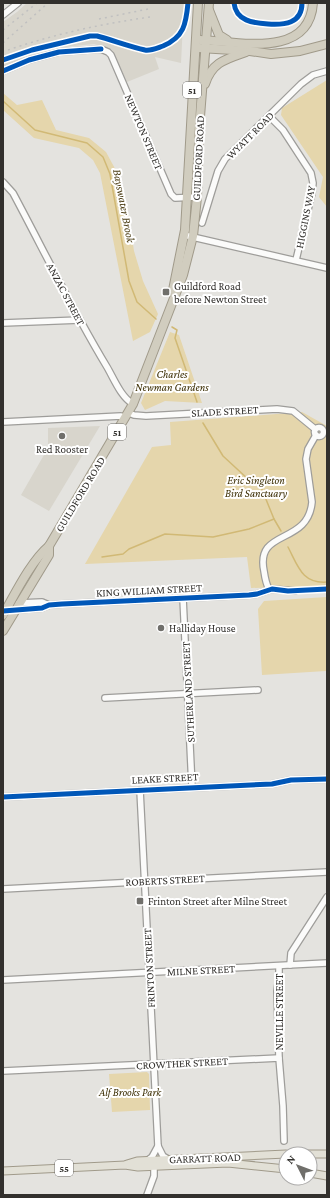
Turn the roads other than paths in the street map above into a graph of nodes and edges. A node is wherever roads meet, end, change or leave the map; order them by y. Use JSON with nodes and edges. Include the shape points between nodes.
{"nodes":[{"id":1,"x":18,"y":3,"type":"edge"},
{"id":2,"x":198,"y":3,"type":"edge"},
{"id":3,"x":313,"y":3,"type":"edge"},
{"id":4,"x":208,"y":5,"type":"edge"},
{"id":5,"x":3,"y":15,"type":"edge"},
{"id":6,"x":234,"y":42,"type":"junction"},
{"id":7,"x":195,"y":44,"type":"junction"},
{"id":8,"x":205,"y":44,"type":"junction"},
{"id":9,"x":327,"y":44,"type":"edge"},
{"id":10,"x":250,"y":51,"type":"junction"},
{"id":11,"x":3,"y":71,"type":"edge"},
{"id":12,"x":327,"y":71,"type":"edge"},
{"id":13,"x":201,"y":95,"type":"junction"},
{"id":14,"x":270,"y":116,"type":"junction"},
{"id":15,"x":3,"y":182,"type":"edge"},
{"id":16,"x":186,"y":197,"type":"junction"},
{"id":17,"x":197,"y":198,"type":"junction"},
{"id":18,"x":202,"y":223,"type":"dead end"},
{"id":19,"x":184,"y":235,"type":"junction"},
{"id":20,"x":193,"y":236,"type":"junction"},
{"id":21,"x":296,"y":260,"type":"junction"},
{"id":22,"x":327,"y":268,"type":"edge"},
{"id":23,"x":169,"y":310,"type":"junction"},
{"id":24,"x":80,"y":320,"type":"junction"},
{"id":25,"x":3,"y":323,"type":"edge"},
{"id":26,"x":133,"y":404,"type":"junction"},
{"id":27,"x":127,"y":415,"type":"junction"},
{"id":28,"x":3,"y":422,"type":"edge"},
{"id":29,"x":325,"y":427,"type":"edge"},
{"id":30,"x":316,"y":432,"type":"junction"},
{"id":31,"x":49,"y":546,"type":"junction"},
{"id":32,"x":269,"y":589,"type":"junction"},
{"id":33,"x":295,"y":591,"type":"dead end"},
{"id":34,"x":183,"y":598,"type":"junction"},
{"id":35,"x":17,"y":606,"type":"junction"},
{"id":36,"x":5,"y":609,"type":"edge"},
{"id":37,"x":3,"y":631,"type":"edge"},
{"id":38,"x":258,"y":690,"type":"dead end"},
{"id":39,"x":188,"y":693,"type":"junction"},
{"id":40,"x":106,"y":698,"type":"dead end"},
{"id":41,"x":327,"y":779,"type":"edge"},
{"id":42,"x":192,"y":787,"type":"junction"},
{"id":43,"x":140,"y":790,"type":"junction"},
{"id":44,"x":3,"y":797,"type":"edge"},
{"id":45,"x":327,"y":872,"type":"edge"},
{"id":46,"x":145,"y":881,"type":"junction"},
{"id":47,"x":3,"y":889,"type":"edge"},
{"id":48,"x":327,"y":897,"type":"edge"},
{"id":49,"x":327,"y":963,"type":"edge"},
{"id":50,"x":290,"y":965,"type":"junction"},
{"id":51,"x":279,"y":966,"type":"junction"},
{"id":52,"x":149,"y":972,"type":"junction"},
{"id":53,"x":3,"y":980,"type":"edge"},
{"id":54,"x":279,"y":1058,"type":"junction"},
{"id":55,"x":154,"y":1064,"type":"junction"},
{"id":56,"x":3,"y":1071,"type":"edge"},
{"id":57,"x":284,"y":1141,"type":"dead end"},
{"id":58,"x":158,"y":1146,"type":"junction"},
{"id":59,"x":278,"y":1154,"type":"edge"},
{"id":60,"x":168,"y":1159,"type":"junction"},
{"id":61,"x":152,"y":1162,"type":"junction"},
{"id":62,"x":278,"y":1168,"type":"edge"},
{"id":63,"x":3,"y":1171,"type":"edge"},
{"id":64,"x":147,"y":1195,"type":"edge"}],
"edges":[{"from":1,"to":5,"type":"street"},
{"from":2,"to":7,"type":"highway","name":"GUILDFORD ROAD","number":"51"},
{"from":3,"to":6,"type":"highway","via":[[308,21],[292,37],[279,42],[261,44]]},
{"from":4,"to":6,"type":"highway","via":[[219,35]]},
{"from":4,"to":8,"type":"highway","name":"GUILDFORD ROAD","number":"51"},
{"from":6,"to":8,"type":"highway"},
{"from":7,"to":8,"type":"highway"},
{"from":7,"to":16,"type":"highway","name":"GUILDFORD ROAD","number":"51"},
{"from":8,"to":10,"type":"highway"},
{"from":8,"to":13,"type":"highway","name":"GUILDFORD ROAD","number":"51"},
{"from":9,"to":10,"type":"highway","via":[[285,53]]},
{"from":10,"to":13,"type":"highway","via":[[216,65],[208,75]]},
{"from":11,"to":16,"type":"street","name":"NEWTON STREET","via":[[29,60],[59,52],[101,49],[108,52],[171,194],[175,198]]},
{"from":12,"to":14,"type":"street","name":"WYATT ROAD","via":[[301,84]]},
{"from":13,"to":17,"type":"highway","name":"GUILDFORD ROAD","number":"51"},
{"from":14,"to":18,"type":"street","name":"WYATT ROAD","via":[[225,159],[218,171]]},
{"from":14,"to":21,"type":"street","name":"HIGGINS WAY","via":[[300,155],[311,173],[313,183]]},
{"from":15,"to":24,"type":"street","name":"ANZAC STREET","via":[[13,193]]},
{"from":16,"to":17,"type":"street","name":"NEWTON STREET"},
{"from":16,"to":19,"type":"highway","name":"GUILDFORD ROAD","number":"51"},
{"from":17,"to":20,"type":"highway","name":"GUILDFORD ROAD","number":"51"},
{"from":19,"to":20,"type":"street"},
{"from":19,"to":23,"type":"highway","name":"GUILDFORD ROAD","number":"51"},
{"from":20,"to":21,"type":"street"},
{"from":20,"to":23,"type":"highway","name":"GUILDFORD ROAD","number":"51","via":[[183,275]]},
{"from":21,"to":22,"type":"street"},
{"from":23,"to":26,"type":"highway","name":"GUILDFORD ROAD","number":"51"},
{"from":24,"to":25,"type":"street"},
{"from":24,"to":26,"type":"street","name":"ANZAC STREET","via":[[123,394]]},
{"from":26,"to":27,"type":"highway","name":"GUILDFORD ROAD","number":"51"},
{"from":27,"to":28,"type":"street","name":"SLADE STREET"},
{"from":27,"to":30,"type":"street","name":"SLADE STREET","via":[[277,409],[293,411]]},
{"from":27,"to":31,"type":"highway","name":"GUILDFORD ROAD","number":"51"},
{"from":29,"to":30,"type":"street","via":[[319,427]]},
{"from":30,"to":32,"type":"street","via":[[306,459],[312,502],[309,515],[300,528],[268,546],[262,564]]},
{"from":31,"to":35,"type":"highway","name":"GUILDFORD ROAD","number":"51","via":[[49,555]]},
{"from":31,"to":36,"type":"highway","name":"GUILDFORD ROAD","number":"51","via":[[41,553]]},
{"from":32,"to":33,"type":"street","name":"KING WILLIAM STREET"},
{"from":32,"to":34,"type":"street","name":"KING WILLIAM STREET","via":[[249,595]]},
{"from":34,"to":35,"type":"street","name":"KING WILLIAM STREET","via":[[49,605],[42,602]]},
{"from":34,"to":39,"type":"street","name":"SUTHERLAND STREET"},
{"from":35,"to":36,"type":"main road","name":"KING WILLIAM STREET"},
{"from":35,"to":37,"type":"highway","name":"GUILDFORD ROAD","number":"51"},
{"from":38,"to":39,"type":"street"},
{"from":39,"to":40,"type":"street"},
{"from":39,"to":42,"type":"street","name":"SUTHERLAND STREET"},
{"from":41,"to":42,"type":"street","name":"LEAKE STREET"},
{"from":42,"to":43,"type":"street","name":"LEAKE STREET"},
{"from":43,"to":44,"type":"street","name":"LEAKE STREET"},
{"from":43,"to":46,"type":"street","name":"FRINTON STREET"},
{"from":45,"to":46,"type":"street","name":"ROBERTS STREET"},
{"from":46,"to":47,"type":"street","name":"ROBERTS STREET"},
{"from":46,"to":52,"type":"street","name":"FRINTON STREET"},
{"from":48,"to":50,"type":"street","name":"NEVILLE STREET","via":[[291,953]]},
{"from":49,"to":50,"type":"street","name":"MILNE STREET"},
{"from":50,"to":51,"type":"street","name":"MILNE STREET"},
{"from":51,"to":52,"type":"street","name":"MILNE STREET"},
{"from":51,"to":54,"type":"street","name":"NEVILLE STREET"},
{"from":52,"to":53,"type":"street","name":"MILNE STREET"},
{"from":52,"to":55,"type":"street","name":"FRINTON STREET"},
{"from":54,"to":55,"type":"street","name":"CROWTHER STREET"},
{"from":54,"to":57,"type":"street"},
{"from":55,"to":56,"type":"street","name":"CROWTHER STREET"},
{"from":55,"to":58,"type":"street","name":"FRINTON STREET"},
{"from":58,"to":60,"type":"street","via":[[163,1156]]},
{"from":58,"to":61,"type":"street"},
{"from":59,"to":60,"type":"main road","name":"GARRATT ROAD","number":"55"},
{"from":60,"to":61,"type":"main road","name":"GARRATT ROAD","number":"55"},
{"from":61,"to":62,"type":"main road","name":"GARRATT ROAD","number":"55","via":[[228,1163]]},
{"from":61,"to":63,"type":"main road","name":"GARRATT ROAD","number":"55","via":[[138,1167],[125,1165]]},
{"from":61,"to":64,"type":"street","via":[[154,1176]]}]}
